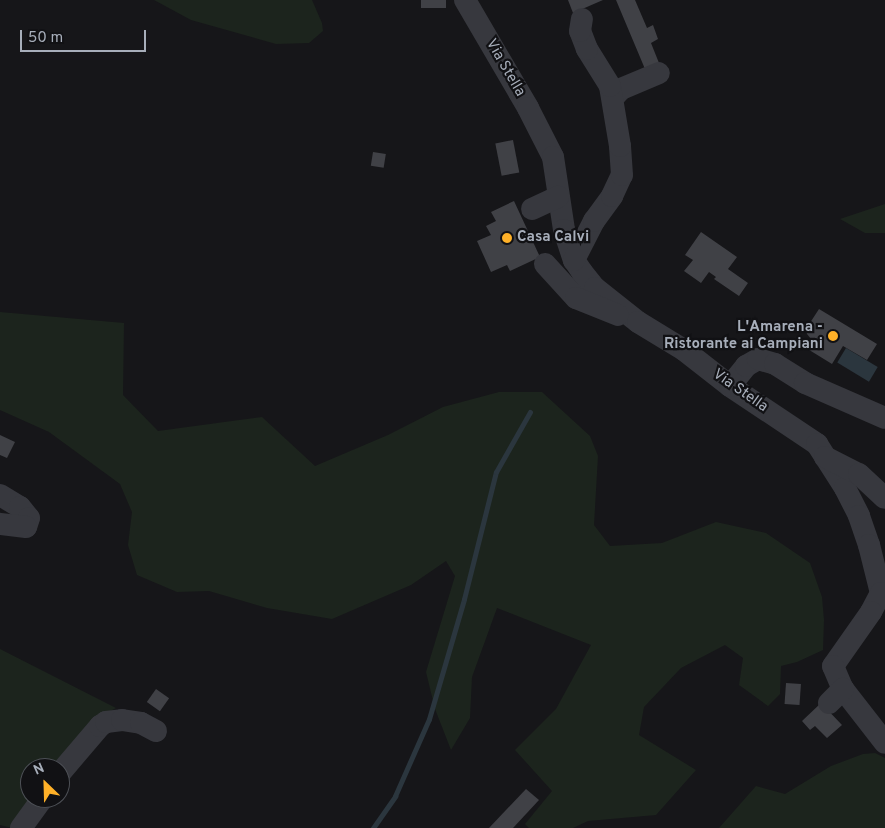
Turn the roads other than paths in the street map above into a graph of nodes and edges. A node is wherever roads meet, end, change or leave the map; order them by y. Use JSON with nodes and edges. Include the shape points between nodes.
{"nodes":[{"id":1,"x":465,"y":0,"type":"edge"},
{"id":2,"x":582,"y":19,"type":"dead end"},
{"id":3,"x":659,"y":73,"type":"dead end"},
{"id":4,"x":613,"y":98,"type":"junction"},
{"id":5,"x":558,"y":197,"type":"junction"},
{"id":6,"x":532,"y":209,"type":"dead end"},
{"id":7,"x":574,"y":260,"type":"junction"},
{"id":8,"x":546,"y":264,"type":"dead end"},
{"id":9,"x":638,"y":322,"type":"junction"},
{"id":10,"x":730,"y":386,"type":"junction"},
{"id":11,"x":885,"y":418,"type":"edge"},
{"id":12,"x":825,"y":457,"type":"junction"},
{"id":13,"x":0,"y":495,"type":"edge"},
{"id":14,"x":885,"y":498,"type":"edge"},
{"id":15,"x":0,"y":524,"type":"edge"},
{"id":16,"x":883,"y":593,"type":"edge"},
{"id":17,"x":156,"y":731,"type":"dead end"},
{"id":18,"x":885,"y":743,"type":"edge"},
{"id":19,"x":70,"y":761,"type":"edge"},
{"id":20,"x":35,"y":808,"type":"edge"},
{"id":21,"x":22,"y":828,"type":"edge"}],
"edges":[{"from":1,"to":5,"type":"street","name":"Via Stella","via":[[549,148]]},
{"from":2,"to":4,"type":"street","via":[[580,30],[587,49],[610,86]]},
{"from":3,"to":4,"type":"street","via":[[622,89]]},
{"from":4,"to":7,"type":"street","via":[[622,175]]},
{"from":5,"to":6,"type":"street"},
{"from":5,"to":7,"type":"street","name":"Via Stella"},
{"from":7,"to":9,"type":"street","name":"Via Stella","via":[[595,288]]},
{"from":8,"to":9,"type":"street","via":[[576,298]]},
{"from":9,"to":10,"type":"street","name":"Via Stella","via":[[684,350]]},
{"from":10,"to":11,"type":"street","via":[[746,366],[758,360],[775,364],[805,383]]},
{"from":10,"to":12,"type":"street","name":"Via Stella","via":[[817,444]]},
{"from":12,"to":14,"type":"street","via":[[859,474]]},
{"from":12,"to":16,"type":"street","name":"Via Stella","via":[[859,516]]},
{"from":13,"to":15,"type":"street","via":[[20,507],[29,518],[26,527]]},
{"from":16,"to":18,"type":"street","name":"Via Stella","via":[[833,674]]},
{"from":17,"to":19,"type":"street","via":[[141,723],[106,722]]},
{"from":20,"to":21,"type":"street"}]}
